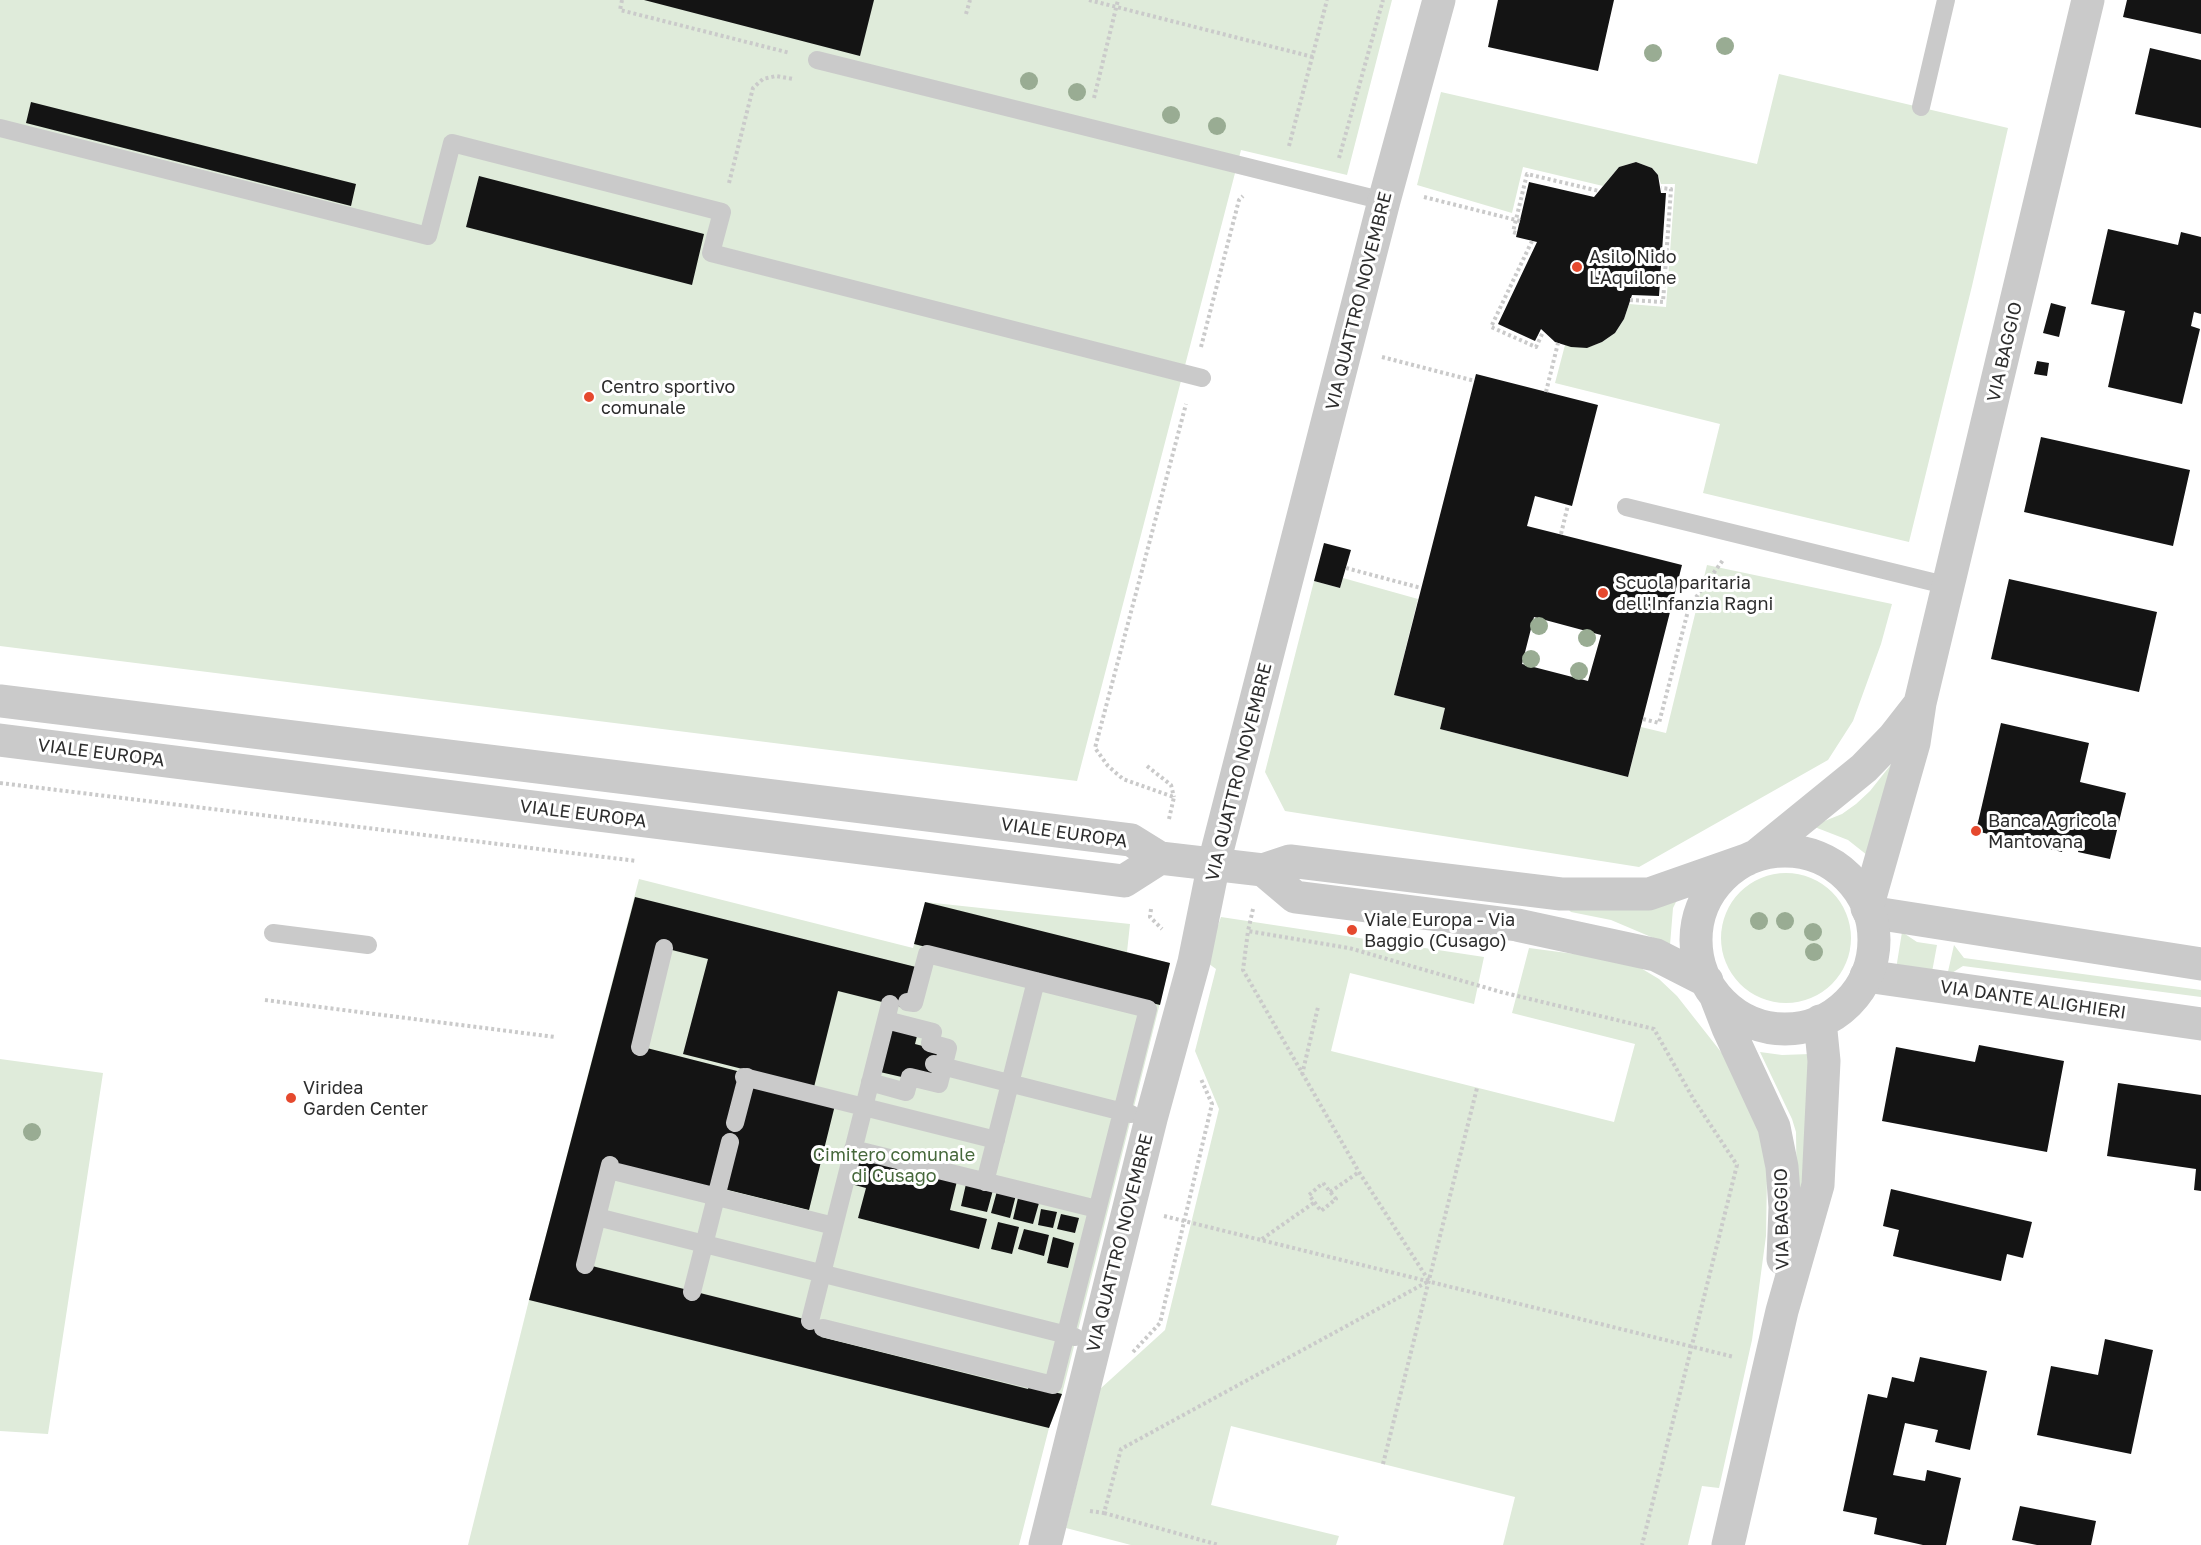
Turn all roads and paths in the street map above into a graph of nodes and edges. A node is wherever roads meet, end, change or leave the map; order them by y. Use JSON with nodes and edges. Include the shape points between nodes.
{"nodes":[{"id":1,"x":622,"y":0,"type":"edge"},
{"id":2,"x":970,"y":0,"type":"edge"},
{"id":3,"x":1089,"y":0,"type":"edge"},
{"id":4,"x":1118,"y":0,"type":"edge"},
{"id":5,"x":1327,"y":0,"type":"edge"},
{"id":6,"x":1383,"y":0,"type":"edge"},
{"id":7,"x":1440,"y":0,"type":"edge"},
{"id":8,"x":1946,"y":0,"type":"edge"},
{"id":9,"x":2088,"y":0,"type":"edge"},
{"id":10,"x":1116,"y":7,"type":"junction"},
{"id":11,"x":966,"y":14,"type":"dead end"},
{"id":12,"x":1313,"y":57,"type":"junction"},
{"id":13,"x":817,"y":60,"type":"junction"},
{"id":14,"x":1921,"y":107,"type":"dead end"},
{"id":15,"x":1088,"y":127,"type":"junction"},
{"id":16,"x":0,"y":128,"type":"edge"},
{"id":17,"x":1264,"y":171,"type":"junction"},
{"id":18,"x":1330,"y":188,"type":"junction"},
{"id":19,"x":1661,"y":188,"type":"dead end"},
{"id":20,"x":1599,"y":191,"type":"dead end"},
{"id":21,"x":1400,"y":198,"type":"junction"},
{"id":22,"x":722,"y":212,"type":"junction"},
{"id":23,"x":1518,"y":220,"type":"junction"},
{"id":24,"x":1516,"y":233,"type":"dead end"},
{"id":25,"x":1532,"y":241,"type":"dead end"},
{"id":26,"x":1630,"y":300,"type":"dead end"},
{"id":27,"x":1542,"y":332,"type":"dead end"},
{"id":28,"x":1558,"y":343,"type":"dead end"},
{"id":29,"x":1373,"y":355,"type":"dead end"},
{"id":30,"x":1198,"y":377,"type":"junction"},
{"id":31,"x":1475,"y":381,"type":"dead end"},
{"id":32,"x":1546,"y":392,"type":"dead end"},
{"id":33,"x":1568,"y":505,"type":"dead end"},
{"id":34,"x":1626,"y":507,"type":"dead end"},
{"id":35,"x":1560,"y":534,"type":"dead end"},
{"id":36,"x":1741,"y":535,"type":"junction"},
{"id":37,"x":1346,"y":568,"type":"dead end"},
{"id":38,"x":1949,"y":586,"type":"junction"},
{"id":39,"x":1421,"y":588,"type":"dead end"},
{"id":40,"x":1673,"y":603,"type":"dead end"},
{"id":41,"x":1689,"y":607,"type":"junction"},
{"id":42,"x":0,"y":701,"type":"edge"},
{"id":43,"x":1920,"y":703,"type":"junction"},
{"id":44,"x":1644,"y":719,"type":"dead end"},
{"id":45,"x":0,"y":740,"type":"edge"},
{"id":46,"x":1147,"y":766,"type":"dead end"},
{"id":47,"x":1174,"y":797,"type":"junction"},
{"id":48,"x":1751,"y":857,"type":"junction"},
{"id":49,"x":1160,"y":858,"type":"junction"},
{"id":50,"x":1214,"y":863,"type":"junction"},
{"id":51,"x":1263,"y":870,"type":"junction"},
{"id":52,"x":1868,"y":910,"type":"junction"},
{"id":53,"x":1248,"y":931,"type":"junction"},
{"id":54,"x":273,"y":933,"type":"dead end"},
{"id":55,"x":368,"y":945,"type":"dead end"},
{"id":56,"x":664,"y":948,"type":"dead end"},
{"id":57,"x":1194,"y":962,"type":"junction"},
{"id":58,"x":2201,"y":964,"type":"edge"},
{"id":59,"x":1866,"y":976,"type":"junction"},
{"id":60,"x":1036,"y":981,"type":"junction"},
{"id":61,"x":1711,"y":988,"type":"junction"},
{"id":62,"x":265,"y":1000,"type":"dead end"},
{"id":63,"x":1318,"y":1007,"type":"dead end"},
{"id":64,"x":894,"y":1009,"type":"junction"},
{"id":65,"x":1820,"y":1022,"type":"junction"},
{"id":66,"x":2201,"y":1024,"type":"edge"},
{"id":67,"x":555,"y":1037,"type":"dead end"},
{"id":68,"x":640,"y":1047,"type":"dead end"},
{"id":69,"x":930,"y":1062,"type":"junction"},
{"id":70,"x":1199,"y":1074,"type":"dead end"},
{"id":71,"x":1302,"y":1075,"type":"junction"},
{"id":72,"x":870,"y":1082,"type":"junction"},
{"id":73,"x":1010,"y":1083,"type":"junction"},
{"id":74,"x":1477,"y":1088,"type":"dead end"},
{"id":75,"x":864,"y":1107,"type":"junction"},
{"id":76,"x":1136,"y":1116,"type":"junction"},
{"id":77,"x":735,"y":1123,"type":"dead end"},
{"id":78,"x":996,"y":1140,"type":"junction"},
{"id":79,"x":730,"y":1142,"type":"dead end"},
{"id":80,"x":853,"y":1149,"type":"junction"},
{"id":81,"x":1359,"y":1172,"type":"junction"},
{"id":82,"x":985,"y":1182,"type":"junction"},
{"id":83,"x":1330,"y":1192,"type":"junction"},
{"id":84,"x":717,"y":1196,"type":"junction"},
{"id":85,"x":1315,"y":1202,"type":"junction"},
{"id":86,"x":1113,"y":1208,"type":"junction"},
{"id":87,"x":597,"y":1217,"type":"junction"},
{"id":88,"x":1184,"y":1221,"type":"junction"},
{"id":89,"x":834,"y":1226,"type":"junction"},
{"id":90,"x":1262,"y":1239,"type":"junction"},
{"id":91,"x":705,"y":1244,"type":"junction"},
{"id":92,"x":585,"y":1265,"type":"dead end"},
{"id":93,"x":822,"y":1273,"type":"junction"},
{"id":94,"x":1429,"y":1281,"type":"junction"},
{"id":95,"x":692,"y":1292,"type":"dead end"},
{"id":96,"x":1782,"y":1311,"type":"junction"},
{"id":97,"x":1080,"y":1338,"type":"junction"},
{"id":98,"x":1692,"y":1346,"type":"junction"},
{"id":99,"x":1130,"y":1355,"type":"dead end"},
{"id":100,"x":1769,"y":1365,"type":"junction"},
{"id":101,"x":1383,"y":1464,"type":"dead end"},
{"id":102,"x":1055,"y":1504,"type":"junction"},
{"id":103,"x":1104,"y":1513,"type":"junction"},
{"id":104,"x":1045,"y":1545,"type":"edge"},
{"id":105,"x":1219,"y":1545,"type":"edge"},
{"id":106,"x":1642,"y":1545,"type":"edge"},
{"id":107,"x":1728,"y":1545,"type":"edge"}],
"edges":[{"from":1,"to":13,"type":"path","via":[[620,10]]},
{"from":2,"to":11,"type":"path"},
{"from":3,"to":10,"type":"path"},
{"from":4,"to":10,"type":"path"},
{"from":5,"to":12,"type":"path"},
{"from":6,"to":18,"type":"path"},
{"from":7,"to":21,"type":"street","name":"VIA QUATTRO NOVEMBRE"},
{"from":8,"to":14,"type":"lane"},
{"from":9,"to":38,"type":"street","name":"VIA BAGGIO"},
{"from":10,"to":12,"type":"path"},
{"from":10,"to":15,"type":"path"},
{"from":12,"to":17,"type":"path","via":[[1289,147]]},
{"from":13,"to":15,"type":"lane"},
{"from":13,"to":22,"type":"path","via":[[812,82],[776,76],[763,79],[753,88]]},
{"from":15,"to":17,"type":"lane"},
{"from":16,"to":22,"type":"lane","via":[[428,236],[452,144]]},
{"from":17,"to":18,"type":"lane"},
{"from":17,"to":30,"type":"path","via":[[1239,200]]},
{"from":18,"to":21,"type":"lane"},
{"from":19,"to":26,"type":"path","via":[[1671,189],[1663,302]]},
{"from":20,"to":23,"type":"path","via":[[1527,174]]},
{"from":21,"to":23,"type":"path"},
{"from":21,"to":50,"type":"street","name":"VIA QUATTRO NOVEMBRE"},
{"from":22,"to":30,"type":"lane","via":[[711,253]]},
{"from":23,"to":24,"type":"path","via":[[1513,232]]},
{"from":25,"to":27,"type":"path","via":[[1491,327],[1536,347]]},
{"from":28,"to":32,"type":"path"},
{"from":29,"to":31,"type":"path"},
{"from":30,"to":47,"type":"path","via":[[1095,748],[1123,779]]},
{"from":33,"to":35,"type":"path"},
{"from":34,"to":36,"type":"lane"},
{"from":36,"to":38,"type":"lane"},
{"from":36,"to":41,"type":"path"},
{"from":37,"to":39,"type":"path"},
{"from":38,"to":43,"type":"street","name":"VIA BAGGIO"},
{"from":40,"to":41,"type":"path"},
{"from":41,"to":44,"type":"path","via":[[1659,723]]},
{"from":42,"to":49,"type":"street","name":"VIALE EUROPA","via":[[1131,840]]},
{"from":43,"to":48,"type":"street","name":"VIA BAGGIO","via":[[1864,768]]},
{"from":43,"to":52,"type":"street","name":"VIA BAGGIO","via":[[1914,743]]},
{"from":45,"to":49,"type":"street","name":"VIALE EUROPA","via":[[1124,881]]},
{"from":46,"to":47,"type":"path","via":[[1171,785]]},
{"from":47,"to":49,"type":"path"},
{"from":48,"to":51,"type":"street","name":"VIALE EUROPA","via":[[1648,894],[1561,894],[1290,861]]},
{"from":48,"to":52,"type":"street","via":[[1790,851],[1830,863],[1860,892]]},
{"from":48,"to":61,"type":"street","via":[[1723,876],[1708,896],[1699,918],[1696,951]]},
{"from":49,"to":50,"type":"street","name":"VIALE EUROPA"},
{"from":49,"to":57,"type":"path","via":[[1150,917]]},
{"from":50,"to":51,"type":"street","name":"VIALE EUROPA"},
{"from":50,"to":57,"type":"street","name":"VIA QUATTRO NOVEMBRE"},
{"from":51,"to":53,"type":"path"},
{"from":51,"to":61,"type":"street","via":[[1295,897],[1517,925],[1656,956]]},
{"from":52,"to":58,"type":"street"},
{"from":52,"to":59,"type":"street","via":[[1874,944]]},
{"from":53,"to":71,"type":"path","via":[[1243,970]]},
{"from":53,"to":98,"type":"path","via":[[1349,948],[1501,992],[1654,1029],[1737,1165]]},
{"from":54,"to":55,"type":"lane"},
{"from":56,"to":68,"type":"lane"},
{"from":57,"to":76,"type":"street","name":"VIA QUATTRO NOVEMBRE"},
{"from":59,"to":65,"type":"street","via":[[1847,1003]]},
{"from":59,"to":66,"type":"street","name":"VIA DANTE ALIGHIERI"},
{"from":60,"to":64,"type":"lane","via":[[927,954],[914,1003]]},
{"from":60,"to":73,"type":"lane"},
{"from":60,"to":76,"type":"lane","via":[[1148,1009]]},
{"from":61,"to":65,"type":"street","via":[[1727,1008],[1767,1027],[1794,1028]]},
{"from":61,"to":96,"type":"street","name":"VIA BAGGIO","via":[[1774,1127],[1785,1207]]},
{"from":62,"to":67,"type":"path"},
{"from":63,"to":71,"type":"path"},
{"from":64,"to":69,"type":"lane","via":[[933,1032]]},
{"from":64,"to":72,"type":"lane"},
{"from":65,"to":96,"type":"street","name":"VIA BAGGIO","via":[[1824,1061],[1818,1185]]},
{"from":69,"to":72,"type":"lane","via":[[910,1077],[906,1092]]},
{"from":69,"to":73,"type":"lane"},
{"from":70,"to":88,"type":"path","via":[[1212,1104]]},
{"from":71,"to":81,"type":"path"},
{"from":72,"to":75,"type":"lane"},
{"from":73,"to":76,"type":"lane"},
{"from":73,"to":78,"type":"lane"},
{"from":74,"to":94,"type":"path"},
{"from":75,"to":77,"type":"lane","via":[[745,1077]]},
{"from":75,"to":78,"type":"lane"},
{"from":75,"to":80,"type":"lane"},
{"from":76,"to":86,"type":"street","name":"VIA QUATTRO NOVEMBRE"},
{"from":78,"to":82,"type":"lane"},
{"from":79,"to":84,"type":"lane"},
{"from":80,"to":82,"type":"lane"},
{"from":80,"to":89,"type":"lane"},
{"from":81,"to":83,"type":"path"},
{"from":81,"to":94,"type":"path"},
{"from":82,"to":86,"type":"lane"},
{"from":83,"to":85,"type":"path","via":[[1323,1183],[1309,1195]]},
{"from":83,"to":85,"type":"path","via":[[1336,1199],[1321,1211]]},
{"from":84,"to":87,"type":"lane","via":[[609,1167]]},
{"from":84,"to":89,"type":"lane"},
{"from":84,"to":91,"type":"lane"},
{"from":85,"to":90,"type":"path"},
{"from":86,"to":88,"type":"path"},
{"from":86,"to":97,"type":"street","name":"VIA QUATTRO NOVEMBRE"},
{"from":87,"to":91,"type":"lane"},
{"from":87,"to":92,"type":"lane"},
{"from":88,"to":90,"type":"path"},
{"from":88,"to":99,"type":"path","via":[[1160,1323]]},
{"from":89,"to":93,"type":"lane"},
{"from":90,"to":94,"type":"path"},
{"from":91,"to":93,"type":"lane"},
{"from":91,"to":95,"type":"lane"},
{"from":93,"to":97,"type":"lane"},
{"from":93,"to":97,"type":"lane","via":[[816,1325],[1053,1385]]},
{"from":94,"to":98,"type":"path"},
{"from":94,"to":101,"type":"path"},
{"from":94,"to":103,"type":"path","via":[[1121,1449]]},
{"from":96,"to":100,"type":"street","name":"VIA BAGGIO"},
{"from":97,"to":102,"type":"street","name":"VIA QUATTRO NOVEMBRE"},
{"from":98,"to":100,"type":"path"},
{"from":98,"to":106,"type":"path"},
{"from":100,"to":107,"type":"street","name":"VIA BAGGIO"},
{"from":102,"to":103,"type":"path"},
{"from":102,"to":104,"type":"street","name":"VIA QUATTRO NOVEMBRE"},
{"from":103,"to":105,"type":"path"}]}
